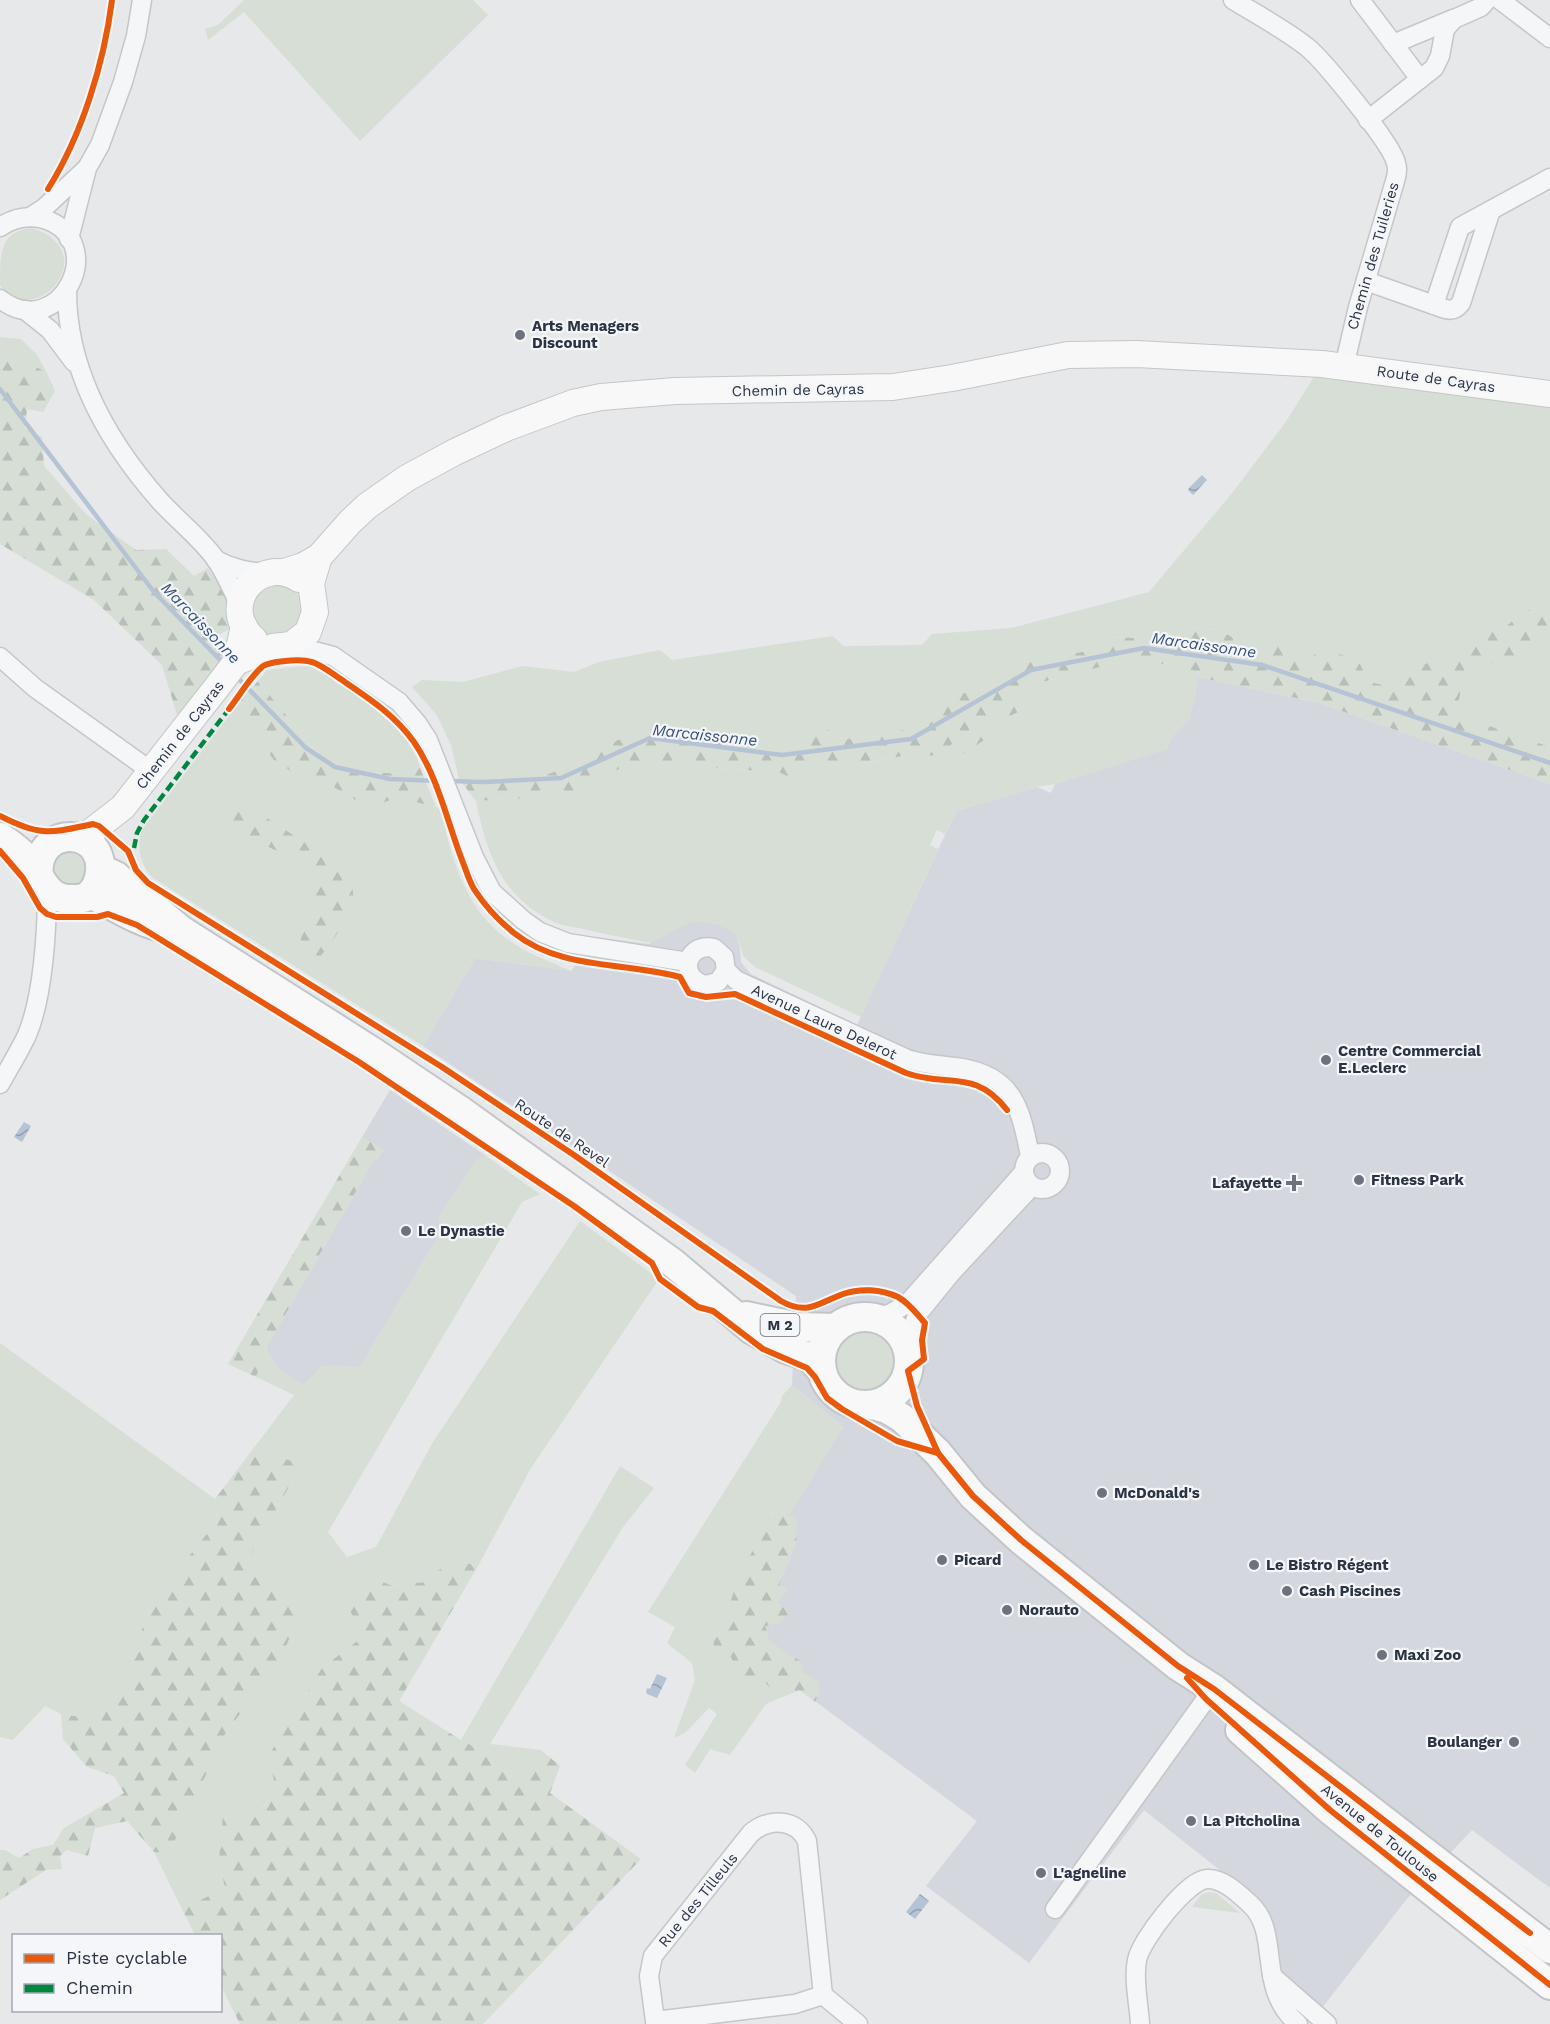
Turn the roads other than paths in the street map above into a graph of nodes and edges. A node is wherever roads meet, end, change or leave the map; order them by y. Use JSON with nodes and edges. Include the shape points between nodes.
{"nodes":[{"id":1,"x":142,"y":0,"type":"edge"},
{"id":2,"x":1233,"y":0,"type":"edge"},
{"id":3,"x":1360,"y":0,"type":"edge"},
{"id":4,"x":1487,"y":0,"type":"edge"},
{"id":5,"x":1500,"y":0,"type":"edge"},
{"id":6,"x":1454,"y":19,"type":"junction"},
{"id":7,"x":1550,"y":38,"type":"edge"},
{"id":8,"x":1393,"y":44,"type":"junction"},
{"id":9,"x":1420,"y":79,"type":"junction"},
{"id":10,"x":1368,"y":120,"type":"junction"},
{"id":11,"x":87,"y":168,"type":"junction"},
{"id":12,"x":1550,"y":178,"type":"edge"},
{"id":13,"x":1491,"y":210,"type":"junction"},
{"id":14,"x":30,"y":217,"type":"junction"},
{"id":15,"x":0,"y":228,"type":"edge"},
{"id":16,"x":69,"y":239,"type":"junction"},
{"id":17,"x":1366,"y":282,"type":"junction"},
{"id":18,"x":67,"y":291,"type":"junction"},
{"id":19,"x":1434,"y":305,"type":"junction"},
{"id":20,"x":9,"y":306,"type":"edge"},
{"id":21,"x":1333,"y":365,"type":"junction"},
{"id":22,"x":77,"y":366,"type":"junction"},
{"id":23,"x":1550,"y":394,"type":"edge"},
{"id":24,"x":319,"y":556,"type":"junction"},
{"id":25,"x":216,"y":560,"type":"junction"},
{"id":26,"x":276,"y":573,"type":"junction"},
{"id":27,"x":314,"y":603,"type":"junction"},
{"id":28,"x":242,"y":616,"type":"junction"},
{"id":29,"x":282,"y":646,"type":"junction"},
{"id":30,"x":333,"y":656,"type":"junction"},
{"id":31,"x":0,"y":657,"type":"edge"},
{"id":32,"x":236,"y":662,"type":"junction"},
{"id":33,"x":151,"y":771,"type":"junction"},
{"id":34,"x":123,"y":807,"type":"junction"},
{"id":35,"x":0,"y":832,"type":"edge"},
{"id":36,"x":0,"y":837,"type":"edge"},
{"id":37,"x":65,"y":840,"type":"junction"},
{"id":38,"x":91,"y":880,"type":"junction"},
{"id":39,"x":43,"y":884,"type":"junction"},
{"id":40,"x":47,"y":929,"type":"junction"},
{"id":41,"x":688,"y":962,"type":"junction"},
{"id":42,"x":726,"y":970,"type":"junction"},
{"id":43,"x":1,"y":1082,"type":"edge"},
{"id":44,"x":1028,"y":1172,"type":"junction"},
{"id":45,"x":727,"y":1308,"type":"junction"},
{"id":46,"x":875,"y":1318,"type":"junction"},
{"id":47,"x":836,"y":1328,"type":"junction"},
{"id":48,"x":907,"y":1359,"type":"junction"},
{"id":49,"x":822,"y":1370,"type":"junction"},
{"id":50,"x":873,"y":1405,"type":"junction"},
{"id":51,"x":938,"y":1454,"type":"junction"},
{"id":52,"x":1178,"y":1666,"type":"junction"},
{"id":53,"x":1206,"y":1699,"type":"junction"},
{"id":54,"x":1055,"y":1909,"type":"dead end"},
{"id":55,"x":1550,"y":1949,"type":"edge"},
{"id":56,"x":1271,"y":1975,"type":"junction"},
{"id":57,"x":1550,"y":1985,"type":"edge"},
{"id":58,"x":823,"y":1995,"type":"junction"},
{"id":59,"x":649,"y":2022,"type":"edge"},
{"id":60,"x":858,"y":2024,"type":"edge"},
{"id":61,"x":1140,"y":2024,"type":"edge"},
{"id":62,"x":1298,"y":2024,"type":"edge"},
{"id":63,"x":1327,"y":2024,"type":"edge"}],
"edges":[{"from":1,"to":11,"type":"street","via":[[123,82],[100,145]]},
{"from":2,"to":10,"type":"street","name":"Chemin des Tuileries","via":[[1318,57]]},
{"from":3,"to":8,"type":"street"},
{"from":4,"to":6,"type":"street","via":[[1481,7]]},
{"from":5,"to":7,"type":"street"},
{"from":6,"to":8,"type":"street"},
{"from":6,"to":9,"type":"street","via":[[1444,29],[1434,68]]},
{"from":8,"to":9,"type":"street"},
{"from":9,"to":10,"type":"street"},
{"from":10,"to":17,"type":"street","name":"Chemin des Tuileries","via":[[1392,152],[1397,173]]},
{"from":11,"to":14,"type":"street"},
{"from":11,"to":16,"type":"street"},
{"from":12,"to":13,"type":"street"},
{"from":13,"to":19,"type":"street","via":[[1460,227]]},
{"from":13,"to":19,"type":"street","via":[[1461,303],[1450,311]]},
{"from":14,"to":15,"type":"street"},
{"from":14,"to":16,"type":"street","via":[[57,226]]},
{"from":16,"to":18,"type":"street","via":[[76,265]]},
{"from":17,"to":19,"type":"street"},
{"from":17,"to":21,"type":"street","name":"Chemin des Tuileries"},
{"from":18,"to":20,"type":"street","via":[[49,306]]},
{"from":18,"to":22,"type":"street"},
{"from":20,"to":22,"type":"street","via":[[51,330]]},
{"from":21,"to":23,"type":"street","name":"Route de Cayras"},
{"from":21,"to":24,"type":"street","name":"Chemin de Cayras","via":[[1137,354],[1068,355],[893,387],[675,391],[601,397],[506,428],[407,478],[367,506]]},
{"from":22,"to":25,"type":"street","via":[[111,438],[159,499]]},
{"from":24,"to":26,"type":"street","name":"Chemin de Cayras","via":[[303,566]]},
{"from":24,"to":27,"type":"street","name":"Chemin de Cayras","via":[[311,583]]},
{"from":25,"to":26,"type":"street","via":[[231,568]]},
{"from":25,"to":28,"type":"street"},
{"from":26,"to":27,"type":"street","via":[[298,578]]},
{"from":26,"to":28,"type":"street","name":"Chemin de Cayras","via":[[260,576],[248,585]]},
{"from":27,"to":29,"type":"street","name":"Chemin de Cayras","via":[[308,632]]},
{"from":27,"to":30,"type":"street","via":[[318,628]]},
{"from":28,"to":29,"type":"street","via":[[256,640]]},
{"from":28,"to":32,"type":"street","name":"Chemin de Cayras"},
{"from":29,"to":30,"type":"street"},
{"from":29,"to":32,"type":"street","name":"Chemin de Cayras"},
{"from":30,"to":41,"type":"street","via":[[399,702],[417,723],[428,740],[474,857],[492,892],[523,920],[567,943]]},
{"from":31,"to":33,"type":"street","via":[[35,688]]},
{"from":32,"to":33,"type":"street","name":"Chemin de Cayras"},
{"from":33,"to":34,"type":"street","name":"Chemin de Cayras"},
{"from":34,"to":37,"type":"street","name":"Chemin de Cayras","via":[[88,834]]},
{"from":34,"to":38,"type":"street","name":"Chemin de Cayras"},
{"from":35,"to":37,"type":"main road","via":[[21,838]]},
{"from":36,"to":39,"type":"main road","via":[[26,858]]},
{"from":37,"to":38,"type":"main road","via":[[88,843],[95,850]]},
{"from":37,"to":39,"type":"main road","via":[[45,849],[40,858],[38,867]]},
{"from":38,"to":39,"type":"main road","via":[[64,899]]},
{"from":38,"to":40,"type":"street"},
{"from":38,"to":45,"type":"main road","number":"M 2","via":[[159,926],[181,930],[462,1111],[673,1263]]},
{"from":39,"to":40,"type":"street"},
{"from":40,"to":43,"type":"street","via":[[27,1035]]},
{"from":41,"to":42,"type":"street","via":[[693,979],[705,985],[718,981]]},
{"from":41,"to":42,"type":"street","name":"Avenue Laure Delerot","via":[[695,951],[708,946],[724,957]]},
{"from":42,"to":44,"type":"street","name":"Avenue Laure Delerot","via":[[736,980],[907,1059],[975,1071],[997,1080],[1018,1108]]},
{"from":44,"to":46,"type":"street","via":[[907,1304]]},
{"from":44,"to":48,"type":"street","via":[[917,1314]]},
{"from":45,"to":47,"type":"main road","number":"M 2","via":[[784,1325]]},
{"from":45,"to":49,"type":"main road","number":"M 2","via":[[764,1337],[809,1357]]},
{"from":46,"to":47,"type":"main road","via":[[857,1318]]},
{"from":46,"to":48,"type":"main road","via":[[894,1329]]},
{"from":47,"to":49,"type":"main road","via":[[823,1347]]},
{"from":48,"to":50,"type":"main road","via":[[899,1389]]},
{"from":48,"to":51,"type":"main road","via":[[917,1406]]},
{"from":49,"to":50,"type":"main road","via":[[829,1387],[843,1400]]},
{"from":50,"to":51,"type":"main road","via":[[902,1418]]},
{"from":51,"to":52,"type":"main road","name":"Avenue de Toulouse","via":[[992,1515]]},
{"from":52,"to":53,"type":"main road","name":"Avenue de Toulouse"},
{"from":52,"to":55,"type":"main road","name":"Avenue de Toulouse","via":[[1233,1703]]},
{"from":53,"to":54,"type":"street"},
{"from":53,"to":57,"type":"main road","name":"Avenue de Toulouse","via":[[1330,1810]]},
{"from":56,"to":61,"type":"street","via":[[1258,1913],[1223,1883],[1201,1880],[1165,1915],[1140,1949],[1136,1973]]},
{"from":56,"to":62,"type":"street","via":[[1283,2009]]},
{"from":56,"to":63,"type":"street"},
{"from":58,"to":59,"type":"street","name":"Rue des Tilleuls","via":[[795,2004]]},
{"from":58,"to":59,"type":"street","name":"Rue des Tilleuls","via":[[807,1841],[795,1826],[768,1824],[751,1833],[653,1956]]},
{"from":58,"to":60,"type":"street"}]}
